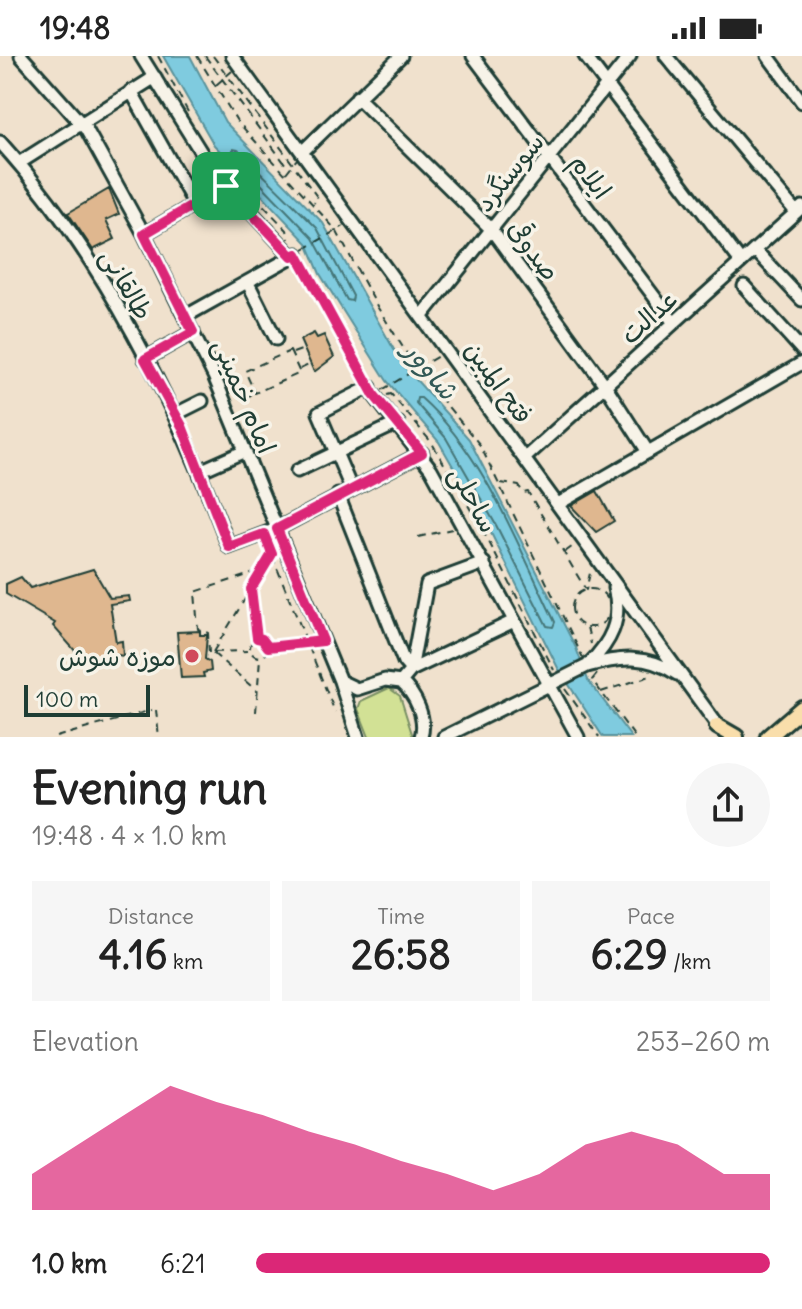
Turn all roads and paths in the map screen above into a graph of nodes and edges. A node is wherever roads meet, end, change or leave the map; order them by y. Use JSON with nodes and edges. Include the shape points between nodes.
{"nodes":[{"id":1,"x":21,"y":56,"type":"edge"},
{"id":2,"x":141,"y":56,"type":"edge"},
{"id":3,"x":158,"y":56,"type":"edge"},
{"id":4,"x":197,"y":56,"type":"edge"},
{"id":5,"x":205,"y":56,"type":"edge"},
{"id":6,"x":213,"y":56,"type":"edge"},
{"id":7,"x":249,"y":56,"type":"edge"},
{"id":8,"x":401,"y":56,"type":"edge"},
{"id":9,"x":473,"y":56,"type":"edge"},
{"id":10,"x":585,"y":56,"type":"edge"},
{"id":11,"x":630,"y":56,"type":"edge"},
{"id":12,"x":666,"y":56,"type":"edge"},
{"id":13,"x":768,"y":56,"type":"edge"},
{"id":14,"x":236,"y":60,"type":"edge"},
{"id":15,"x":228,"y":75,"type":"junction"},
{"id":16,"x":155,"y":77,"type":"junction"},
{"id":17,"x":223,"y":79,"type":"junction"},
{"id":18,"x":607,"y":85,"type":"junction"},
{"id":19,"x":215,"y":86,"type":"junction"},
{"id":20,"x":131,"y":91,"type":"junction"},
{"id":21,"x":357,"y":97,"type":"junction"},
{"id":22,"x":802,"y":102,"type":"edge"},
{"id":23,"x":189,"y":114,"type":"dead end"},
{"id":24,"x":80,"y":123,"type":"junction"},
{"id":25,"x":0,"y":142,"type":"edge"},
{"id":26,"x":302,"y":152,"type":"junction"},
{"id":27,"x":214,"y":154,"type":"dead end"},
{"id":28,"x":549,"y":157,"type":"junction"},
{"id":29,"x":19,"y":163,"type":"junction"},
{"id":30,"x":293,"y":165,"type":"junction"},
{"id":31,"x":289,"y":169,"type":"junction"},
{"id":32,"x":285,"y":174,"type":"junction"},
{"id":33,"x":226,"y":186,"type":"junction"},
{"id":34,"x":314,"y":203,"type":"junction"},
{"id":35,"x":195,"y":205,"type":"junction"},
{"id":36,"x":799,"y":209,"type":"edge"},
{"id":37,"x":352,"y":221,"type":"junction"},
{"id":38,"x":491,"y":229,"type":"junction"},
{"id":39,"x":336,"y":230,"type":"junction"},
{"id":40,"x":144,"y":234,"type":"junction"},
{"id":41,"x":755,"y":250,"type":"junction"},
{"id":42,"x":297,"y":254,"type":"junction"},
{"id":43,"x":741,"y":262,"type":"junction"},
{"id":44,"x":248,"y":283,"type":"junction"},
{"id":45,"x":744,"y":286,"type":"dead end"},
{"id":46,"x":802,"y":300,"type":"edge"},
{"id":47,"x":186,"y":316,"type":"junction"},
{"id":48,"x":422,"y":316,"type":"junction"},
{"id":49,"x":674,"y":323,"type":"junction"},
{"id":50,"x":193,"y":332,"type":"junction"},
{"id":51,"x":276,"y":339,"type":"dead end"},
{"id":52,"x":304,"y":349,"type":"dead end"},
{"id":53,"x":447,"y":349,"type":"junction"},
{"id":54,"x":802,"y":350,"type":"edge"},
{"id":55,"x":292,"y":354,"type":"junction"},
{"id":56,"x":145,"y":359,"type":"junction"},
{"id":57,"x":802,"y":363,"type":"edge"},
{"id":58,"x":311,"y":364,"type":"dead end"},
{"id":59,"x":299,"y":370,"type":"junction"},
{"id":60,"x":418,"y":371,"type":"junction"},
{"id":61,"x":605,"y":385,"type":"junction"},
{"id":62,"x":376,"y":391,"type":"junction"},
{"id":63,"x":255,"y":393,"type":"junction"},
{"id":64,"x":387,"y":395,"type":"dead end"},
{"id":65,"x":244,"y":398,"type":"dead end"},
{"id":66,"x":202,"y":401,"type":"dead end"},
{"id":67,"x":176,"y":414,"type":"junction"},
{"id":68,"x":398,"y":423,"type":"junction"},
{"id":69,"x":245,"y":451,"type":"junction"},
{"id":70,"x":336,"y":452,"type":"junction"},
{"id":71,"x":648,"y":452,"type":"junction"},
{"id":72,"x":422,"y":453,"type":"junction"},
{"id":73,"x":526,"y":457,"type":"junction"},
{"id":74,"x":200,"y":471,"type":"junction"},
{"id":75,"x":297,"y":471,"type":"dead end"},
{"id":76,"x":499,"y":483,"type":"junction"},
{"id":77,"x":351,"y":488,"type":"junction"},
{"id":78,"x":338,"y":495,"type":"junction"},
{"id":79,"x":558,"y":504,"type":"junction"},
{"id":80,"x":464,"y":525,"type":"junction"},
{"id":81,"x":277,"y":529,"type":"junction"},
{"id":82,"x":264,"y":534,"type":"junction"},
{"id":83,"x":418,"y":537,"type":"dead end"},
{"id":84,"x":582,"y":539,"type":"junction"},
{"id":85,"x":564,"y":553,"type":"junction"},
{"id":86,"x":272,"y":554,"type":"junction"},
{"id":87,"x":594,"y":556,"type":"junction"},
{"id":88,"x":484,"y":563,"type":"junction"},
{"id":89,"x":263,"y":570,"type":"junction"},
{"id":90,"x":613,"y":584,"type":"junction"},
{"id":91,"x":251,"y":589,"type":"junction"},
{"id":92,"x":586,"y":590,"type":"junction"},
{"id":93,"x":521,"y":617,"type":"junction"},
{"id":94,"x":587,"y":627,"type":"junction"},
{"id":95,"x":257,"y":638,"type":"junction"},
{"id":96,"x":323,"y":641,"type":"junction"},
{"id":97,"x":307,"y":643,"type":"junction"},
{"id":98,"x":268,"y":647,"type":"junction"},
{"id":99,"x":249,"y":651,"type":"junction"},
{"id":100,"x":209,"y":653,"type":"junction"},
{"id":101,"x":260,"y":657,"type":"junction"},
{"id":102,"x":651,"y":661,"type":"junction"},
{"id":103,"x":592,"y":663,"type":"junction"},
{"id":104,"x":411,"y":670,"type":"junction"},
{"id":105,"x":684,"y":679,"type":"junction"},
{"id":106,"x":340,"y":681,"type":"junction"},
{"id":107,"x":401,"y":682,"type":"junction"},
{"id":108,"x":557,"y":683,"type":"junction"},
{"id":109,"x":357,"y":689,"type":"junction"},
{"id":110,"x":258,"y":692,"type":"junction"},
{"id":111,"x":601,"y":692,"type":"junction"},
{"id":112,"x":349,"y":708,"type":"junction"},
{"id":113,"x":802,"y":708,"type":"edge"},
{"id":114,"x":256,"y":712,"type":"dead end"},
{"id":115,"x":335,"y":712,"type":"dead end"},
{"id":116,"x":422,"y":719,"type":"junction"},
{"id":117,"x":722,"y":732,"type":"edge"},
{"id":118,"x":446,"y":736,"type":"edge"},
{"id":119,"x":56,"y":737,"type":"edge"},
{"id":120,"x":159,"y":737,"type":"edge"},
{"id":121,"x":358,"y":737,"type":"edge"},
{"id":122,"x":421,"y":737,"type":"edge"},
{"id":123,"x":578,"y":737,"type":"edge"},
{"id":124,"x":599,"y":737,"type":"edge"},
{"id":125,"x":635,"y":737,"type":"edge"},
{"id":126,"x":736,"y":737,"type":"edge"},
{"id":127,"x":768,"y":737,"type":"edge"}],
"edges":[{"from":1,"to":24,"type":"street","name":"امام خمینی"},
{"from":2,"to":16,"type":"street"},
{"from":3,"to":23,"type":"path"},
{"from":4,"to":19,"type":"path"},
{"from":5,"to":17,"type":"path"},
{"from":6,"to":15,"type":"path"},
{"from":7,"to":14,"type":"street"},
{"from":8,"to":21,"type":"street"},
{"from":9,"to":28,"type":"street","name":"ایلام"},
{"from":10,"to":18,"type":"street"},
{"from":11,"to":18,"type":"street","name":"سوسنگرد"},
{"from":12,"to":36,"type":"street"},
{"from":13,"to":22,"type":"street"},
{"from":14,"to":15,"type":"path"},
{"from":14,"to":26,"type":"street","name":"فتح المبین"},
{"from":15,"to":17,"type":"path"},
{"from":15,"to":30,"type":"path"},
{"from":16,"to":20,"type":"street"},
{"from":16,"to":33,"type":"street","via":[[192,142]]},
{"from":17,"to":19,"type":"path"},
{"from":17,"to":31,"type":"path"},
{"from":18,"to":28,"type":"street","name":"سوسنگرد"},
{"from":18,"to":43,"type":"street"},
{"from":19,"to":32,"type":"path","via":[[237,121]]},
{"from":20,"to":24,"type":"street"},
{"from":20,"to":35,"type":"street"},
{"from":21,"to":26,"type":"street"},
{"from":21,"to":38,"type":"street","name":"صدوقی"},
{"from":24,"to":29,"type":"street"},
{"from":24,"to":40,"type":"street","name":"امام خمینی"},
{"from":25,"to":29,"type":"street","name":"طالقانی"},
{"from":26,"to":30,"type":"path"},
{"from":26,"to":37,"type":"street","name":"فتح المبین"},
{"from":27,"to":42,"type":"path","via":[[287,230]]},
{"from":28,"to":38,"type":"street","name":"سوسنگرد"},
{"from":28,"to":49,"type":"street","name":"ایلام"},
{"from":29,"to":56,"type":"street","name":"طالقانی","via":[[62,217]]},
{"from":30,"to":31,"type":"path"},
{"from":30,"to":34,"type":"path","via":[[318,198]]},
{"from":31,"to":32,"type":"path"},
{"from":32,"to":34,"type":"path"},
{"from":33,"to":35,"type":"street"},
{"from":33,"to":42,"type":"street"},
{"from":34,"to":39,"type":"path"},
{"from":35,"to":40,"type":"street"},
{"from":36,"to":41,"type":"street","name":"عدالت"},
{"from":37,"to":39,"type":"path"},
{"from":37,"to":48,"type":"street","name":"فتح المبین"},
{"from":38,"to":48,"type":"street","name":"سوسنگرد"},
{"from":38,"to":61,"type":"street","name":"صدوقی"},
{"from":39,"to":42,"type":"path"},
{"from":39,"to":60,"type":"path"},
{"from":40,"to":47,"type":"street","name":"امام خمینی"},
{"from":41,"to":43,"type":"street","name":"عدالت"},
{"from":41,"to":46,"type":"street"},
{"from":42,"to":44,"type":"street"},
{"from":42,"to":62,"type":"path"},
{"from":43,"to":49,"type":"street","name":"عدالت"},
{"from":44,"to":47,"type":"street"},
{"from":44,"to":51,"type":"street"},
{"from":45,"to":54,"type":"street"},
{"from":47,"to":50,"type":"street","name":"امام خمینی"},
{"from":48,"to":53,"type":"street","name":"فتح المبین"},
{"from":49,"to":61,"type":"street","name":"عدالت"},
{"from":50,"to":56,"type":"street"},
{"from":50,"to":69,"type":"street","name":"امام خمینی"},
{"from":52,"to":55,"type":"path"},
{"from":53,"to":60,"type":"path"},
{"from":53,"to":73,"type":"street","name":"فتح المبین"},
{"from":55,"to":59,"type":"path"},
{"from":55,"to":63,"type":"path","via":[[245,371]]},
{"from":56,"to":67,"type":"street","name":"طالقانی"},
{"from":57,"to":71,"type":"street"},
{"from":58,"to":59,"type":"path"},
{"from":59,"to":63,"type":"path"},
{"from":60,"to":62,"type":"path"},
{"from":60,"to":76,"type":"path","via":[[480,445]]},
{"from":61,"to":71,"type":"street","name":"صدوقی"},
{"from":61,"to":73,"type":"street","name":"عدالت"},
{"from":62,"to":68,"type":"street","name":"ساحلی"},
{"from":62,"to":70,"type":"street","via":[[319,413]]},
{"from":63,"to":65,"type":"path"},
{"from":64,"to":93,"type":"path","via":[[432,443]]},
{"from":66,"to":67,"type":"street"},
{"from":67,"to":74,"type":"street","name":"طالقانی"},
{"from":68,"to":70,"type":"street"},
{"from":68,"to":72,"type":"street","name":"ساحلی"},
{"from":69,"to":74,"type":"street"},
{"from":69,"to":81,"type":"street","name":"امام خمینی"},
{"from":70,"to":75,"type":"street"},
{"from":70,"to":77,"type":"street"},
{"from":71,"to":79,"type":"street"},
{"from":72,"to":77,"type":"street","name":"طالقانی"},
{"from":72,"to":80,"type":"street","name":"ساحلی"},
{"from":73,"to":79,"type":"street","name":"فتح المبین"},
{"from":74,"to":82,"type":"street","name":"طالقانی","via":[[229,547]]},
{"from":76,"to":85,"type":"path","via":[[528,492]]},
{"from":76,"to":103,"type":"path"},
{"from":77,"to":78,"type":"street","name":"طالقانی"},
{"from":78,"to":81,"type":"street","name":"طالقانی"},
{"from":78,"to":104,"type":"street"},
{"from":79,"to":84,"type":"street","name":"فتح المبین"},
{"from":80,"to":83,"type":"path"},
{"from":80,"to":88,"type":"street","name":"ساحلی"},
{"from":81,"to":82,"type":"street","name":"طالقانی"},
{"from":81,"to":96,"type":"street","name":"امام خمینی"},
{"from":82,"to":86,"type":"path"},
{"from":84,"to":85,"type":"path"},
{"from":84,"to":87,"type":"street","name":"فتح المبین"},
{"from":85,"to":92,"type":"path"},
{"from":86,"to":89,"type":"path"},
{"from":86,"to":97,"type":"path"},
{"from":87,"to":90,"type":"street","name":"فتح المبین"},
{"from":87,"to":92,"type":"path"},
{"from":88,"to":93,"type":"street","name":"ساحلی"},
{"from":88,"to":104,"type":"street","via":[[427,584]]},
{"from":89,"to":91,"type":"path"},
{"from":89,"to":100,"type":"path","via":[[195,592],[198,629],[208,633]]},
{"from":90,"to":103,"type":"street","via":[[618,615]]},
{"from":90,"to":105,"type":"street","name":"فتح المبین"},
{"from":91,"to":95,"type":"path"},
{"from":91,"to":100,"type":"path"},
{"from":92,"to":94,"type":"path","via":[[572,607],[577,622]]},
{"from":92,"to":94,"type":"path","via":[[601,592],[609,605],[605,620]]},
{"from":93,"to":104,"type":"street"},
{"from":93,"to":108,"type":"street","name":"ساحلی"},
{"from":93,"to":108,"type":"path"},
{"from":94,"to":103,"type":"path"},
{"from":95,"to":98,"type":"path"},
{"from":95,"to":99,"type":"path"},
{"from":96,"to":97,"type":"path"},
{"from":96,"to":106,"type":"street","name":"امام خمینی"},
{"from":97,"to":98,"type":"path"},
{"from":97,"to":115,"type":"path"},
{"from":98,"to":101,"type":"path"},
{"from":99,"to":100,"type":"path"},
{"from":99,"to":101,"type":"path"},
{"from":100,"to":110,"type":"path"},
{"from":101,"to":110,"type":"path"},
{"from":102,"to":103,"type":"street","via":[[628,657]]},
{"from":102,"to":105,"type":"street"},
{"from":102,"to":111,"type":"path","via":[[650,676]]},
{"from":103,"to":108,"type":"street","bridge":true},
{"from":103,"to":111,"type":"path","via":[[598,671],[592,680]]},
{"from":104,"to":107,"type":"street"},
{"from":105,"to":117,"type":"street","name":"فتح المبین"},
{"from":106,"to":109,"type":"street"},
{"from":106,"to":112,"type":"street","name":"امام خمینی"},
{"from":107,"to":109,"type":"street","via":[[385,680]]},
{"from":107,"to":116,"type":"street"},
{"from":108,"to":118,"type":"street"},
{"from":108,"to":123,"type":"street","name":"ساحلی"},
{"from":108,"to":124,"type":"path"},
{"from":109,"to":112,"type":"street"},
{"from":110,"to":114,"type":"path"},
{"from":111,"to":125,"type":"path"},
{"from":112,"to":121,"type":"street","name":"امام خمینی"},
{"from":113,"to":127,"type":"main road"},
{"from":116,"to":118,"type":"street"},
{"from":116,"to":122,"type":"street"},
{"from":117,"to":126,"type":"main road"},
{"from":119,"to":120,"type":"path","via":[[154,710]]}]}
